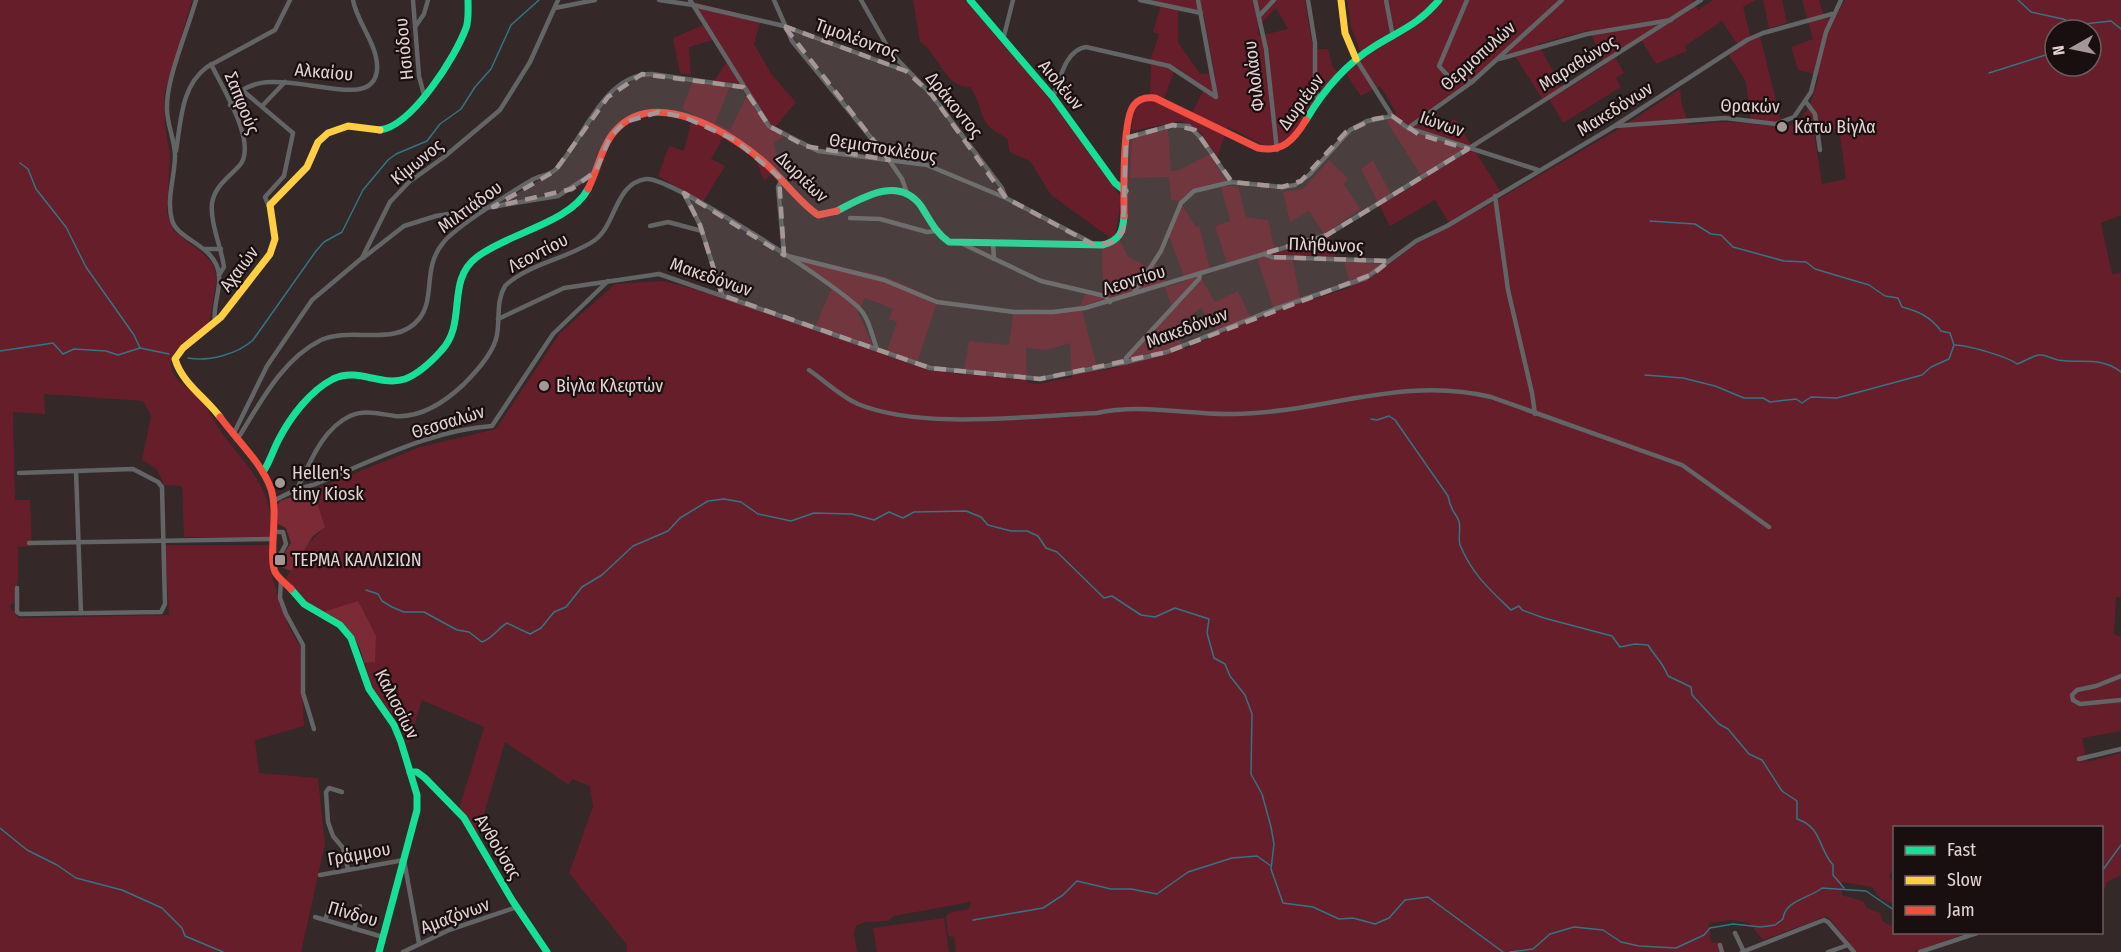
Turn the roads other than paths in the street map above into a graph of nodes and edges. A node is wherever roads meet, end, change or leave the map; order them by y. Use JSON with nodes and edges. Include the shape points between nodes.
{"nodes":[{"id":1,"x":196,"y":0,"type":"edge"},
{"id":2,"x":290,"y":0,"type":"edge"},
{"id":3,"x":353,"y":0,"type":"edge"},
{"id":4,"x":413,"y":0,"type":"edge"},
{"id":5,"x":428,"y":0,"type":"edge"},
{"id":6,"x":468,"y":0,"type":"edge"},
{"id":7,"x":558,"y":0,"type":"edge"},
{"id":8,"x":595,"y":0,"type":"edge"},
{"id":9,"x":659,"y":0,"type":"edge"},
{"id":10,"x":774,"y":0,"type":"edge"},
{"id":11,"x":861,"y":0,"type":"edge"},
{"id":12,"x":970,"y":0,"type":"edge"},
{"id":13,"x":1013,"y":0,"type":"edge"},
{"id":14,"x":1140,"y":0,"type":"edge"},
{"id":15,"x":1198,"y":0,"type":"edge"},
{"id":16,"x":1254,"y":0,"type":"edge"},
{"id":17,"x":1274,"y":0,"type":"edge"},
{"id":18,"x":1308,"y":0,"type":"edge"},
{"id":19,"x":1341,"y":0,"type":"edge"},
{"id":20,"x":1386,"y":0,"type":"edge"},
{"id":21,"x":1438,"y":0,"type":"edge"},
{"id":22,"x":1467,"y":0,"type":"edge"},
{"id":23,"x":1562,"y":0,"type":"edge"},
{"id":24,"x":1701,"y":0,"type":"edge"},
{"id":25,"x":1841,"y":0,"type":"edge"},
{"id":26,"x":691,"y":2,"type":"edge"},
{"id":27,"x":555,"y":8,"type":"junction"},
{"id":28,"x":1201,"y":14,"type":"junction"},
{"id":29,"x":1832,"y":14,"type":"junction"},
{"id":30,"x":1259,"y":16,"type":"junction"},
{"id":31,"x":1671,"y":20,"type":"junction"},
{"id":32,"x":783,"y":26,"type":"junction"},
{"id":33,"x":415,"y":27,"type":"junction"},
{"id":34,"x":1393,"y":37,"type":"junction"},
{"id":35,"x":1003,"y":40,"type":"junction"},
{"id":36,"x":1356,"y":59,"type":"junction"},
{"id":37,"x":1497,"y":60,"type":"junction"},
{"id":38,"x":211,"y":64,"type":"junction"},
{"id":39,"x":906,"y":71,"type":"junction"},
{"id":40,"x":285,"y":82,"type":"junction"},
{"id":41,"x":1472,"y":82,"type":"junction"},
{"id":42,"x":743,"y":87,"type":"junction"},
{"id":43,"x":242,"y":90,"type":"junction"},
{"id":44,"x":424,"y":95,"type":"junction"},
{"id":45,"x":1053,"y":97,"type":"junction"},
{"id":46,"x":1318,"y":100,"type":"junction"},
{"id":47,"x":1806,"y":102,"type":"junction"},
{"id":48,"x":230,"y":105,"type":"junction"},
{"id":49,"x":263,"y":105,"type":"junction"},
{"id":50,"x":1392,"y":116,"type":"junction"},
{"id":51,"x":1613,"y":127,"type":"junction"},
{"id":52,"x":1408,"y":128,"type":"junction"},
{"id":53,"x":1126,"y":138,"type":"junction"},
{"id":54,"x":1468,"y":149,"type":"junction"},
{"id":55,"x":1277,"y":150,"type":"junction"},
{"id":56,"x":1820,"y":150,"type":"dead end"},
{"id":57,"x":175,"y":153,"type":"junction"},
{"id":58,"x":889,"y":160,"type":"junction"},
{"id":59,"x":596,"y":171,"type":"junction"},
{"id":60,"x":1538,"y":171,"type":"junction"},
{"id":61,"x":782,"y":179,"type":"junction"},
{"id":62,"x":1231,"y":182,"type":"junction"},
{"id":63,"x":1125,"y":190,"type":"junction"},
{"id":64,"x":684,"y":193,"type":"junction"},
{"id":65,"x":907,"y":194,"type":"junction"},
{"id":66,"x":1496,"y":196,"type":"junction"},
{"id":67,"x":1006,"y":198,"type":"junction"},
{"id":68,"x":269,"y":207,"type":"junction"},
{"id":69,"x":493,"y":207,"type":"junction"},
{"id":70,"x":850,"y":218,"type":"dead end"},
{"id":71,"x":650,"y":226,"type":"dead end"},
{"id":72,"x":702,"y":231,"type":"junction"},
{"id":73,"x":936,"y":231,"type":"junction"},
{"id":74,"x":993,"y":243,"type":"junction"},
{"id":75,"x":963,"y":244,"type":"junction"},
{"id":76,"x":1094,"y":245,"type":"junction"},
{"id":77,"x":205,"y":249,"type":"junction"},
{"id":78,"x":221,"y":249,"type":"junction"},
{"id":79,"x":1264,"y":254,"type":"junction"},
{"id":80,"x":784,"y":255,"type":"junction"},
{"id":81,"x":362,"y":258,"type":"junction"},
{"id":82,"x":994,"y":259,"type":"junction"},
{"id":83,"x":1389,"y":261,"type":"junction"},
{"id":84,"x":1200,"y":273,"type":"junction"},
{"id":85,"x":219,"y":275,"type":"junction"},
{"id":86,"x":608,"y":281,"type":"junction"},
{"id":87,"x":1133,"y":294,"type":"junction"},
{"id":88,"x":722,"y":295,"type":"junction"},
{"id":89,"x":1110,"y":302,"type":"junction"},
{"id":90,"x":498,"y":319,"type":"junction"},
{"id":91,"x":215,"y":322,"type":"junction"},
{"id":92,"x":877,"y":349,"type":"junction"},
{"id":93,"x":1127,"y":362,"type":"junction"},
{"id":94,"x":809,"y":370,"type":"dead end"},
{"id":95,"x":1535,"y":414,"type":"junction"},
{"id":96,"x":235,"y":437,"type":"junction"},
{"id":97,"x":76,"y":471,"type":"junction"},
{"id":98,"x":19,"y":472,"type":"dead end"},
{"id":99,"x":263,"y":472,"type":"junction"},
{"id":100,"x":297,"y":489,"type":"junction"},
{"id":101,"x":273,"y":501,"type":"junction"},
{"id":102,"x":1769,"y":527,"type":"dead end"},
{"id":103,"x":274,"y":536,"type":"junction"},
{"id":104,"x":163,"y":540,"type":"junction"},
{"id":105,"x":79,"y":542,"type":"junction"},
{"id":106,"x":29,"y":543,"type":"dead end"},
{"id":107,"x":273,"y":556,"type":"junction"},
{"id":108,"x":281,"y":580,"type":"junction"},
{"id":109,"x":16,"y":588,"type":"dead end"},
{"id":110,"x":81,"y":613,"type":"junction"},
{"id":111,"x":2121,"y":676,"type":"edge"},
{"id":112,"x":2121,"y":700,"type":"edge"},
{"id":113,"x":314,"y":729,"type":"dead end"},
{"id":114,"x":2121,"y":749,"type":"edge"},
{"id":115,"x":2079,"y":759,"type":"dead end"},
{"id":116,"x":410,"y":772,"type":"junction"},
{"id":117,"x":342,"y":792,"type":"dead end"},
{"id":118,"x":404,"y":860,"type":"junction"},
{"id":119,"x":348,"y":869,"type":"junction"},
{"id":120,"x":320,"y":875,"type":"dead end"},
{"id":121,"x":332,"y":901,"type":"dead end"},
{"id":122,"x":360,"y":906,"type":"dead end"},
{"id":123,"x":516,"y":907,"type":"junction"},
{"id":124,"x":315,"y":917,"type":"dead end"},
{"id":125,"x":325,"y":920,"type":"junction"},
{"id":126,"x":354,"y":929,"type":"junction"},
{"id":127,"x":1735,"y":933,"type":"dead end"},
{"id":128,"x":1977,"y":934,"type":"edge"},
{"id":129,"x":383,"y":937,"type":"junction"},
{"id":130,"x":419,"y":944,"type":"junction"},
{"id":131,"x":1720,"y":945,"type":"dead end"},
{"id":132,"x":1848,"y":945,"type":"junction"},
{"id":133,"x":379,"y":952,"type":"edge"},
{"id":134,"x":403,"y":952,"type":"edge"},
{"id":135,"x":547,"y":952,"type":"edge"},
{"id":136,"x":1722,"y":952,"type":"edge"},
{"id":137,"x":1743,"y":952,"type":"edge"},
{"id":138,"x":1828,"y":952,"type":"edge"},
{"id":139,"x":1854,"y":952,"type":"edge"},
{"id":140,"x":1920,"y":952,"type":"edge"}],
"edges":[{"from":1,"to":57,"type":"street","via":[[167,98],[167,120]]},
{"from":2,"to":38,"type":"street","via":[[275,30]]},
{"from":3,"to":40,"type":"street","name":"Αλκαίου","via":[[376,60],[374,79],[353,91]]},
{"from":4,"to":33,"type":"street","name":"Ησιόδου"},
{"from":5,"to":33,"type":"street"},
{"from":6,"to":44,"type":"street","via":[[468,23],[463,37]]},
{"from":7,"to":27,"type":"street","name":"Κίμωνος"},
{"from":8,"to":27,"type":"street"},
{"from":9,"to":26,"type":"street","name":"Τιμολέοντος"},
{"from":10,"to":32,"type":"street"},
{"from":11,"to":39,"type":"street","name":"Δράκοντος","via":[[891,53]]},
{"from":12,"to":35,"type":"street","name":"Αιολέων"},
{"from":13,"to":35,"type":"street"},
{"from":14,"to":28,"type":"street"},
{"from":15,"to":28,"type":"street"},
{"from":16,"to":30,"type":"street","name":"Φιλολάου"},
{"from":17,"to":30,"type":"street"},
{"from":18,"to":46,"type":"street"},
{"from":19,"to":36,"type":"street","name":"Ιώνων","via":[[1346,33]]},
{"from":20,"to":34,"type":"street"},
{"from":21,"to":34,"type":"street","name":"Δωριέων","via":[[1419,23]]},
{"from":22,"to":41,"type":"street","via":[[1439,66],[1449,77]]},
{"from":23,"to":37,"type":"street","name":"Θερμοπυλών"},
{"from":24,"to":31,"type":"street","name":"Μαραθώνος"},
{"from":25,"to":29,"type":"street","name":"Θρακών"},
{"from":26,"to":32,"type":"street","name":"Τιμολέοντος"},
{"from":26,"to":42,"type":"street","name":"Θεμιστοκλέους"},
{"from":27,"to":81,"type":"street","name":"Κίμωνος","via":[[530,62],[500,110],[398,194],[383,212]]},
{"from":28,"to":45,"type":"street","via":[[1216,97],[1169,66],[1086,48],[1070,56]]},
{"from":29,"to":47,"type":"street","name":"Θρακών"},
{"from":29,"to":51,"type":"street","name":"Μακεδόνων","via":[[1747,40]]},
{"from":30,"to":55,"type":"street","name":"Φιλολάου"},
{"from":31,"to":37,"type":"street","via":[[1562,39]]},
{"from":31,"to":54,"type":"street","name":"Μαραθώνος"},
{"from":32,"to":39,"type":"street","name":"Τιμολέοντος"},
{"from":32,"to":58,"type":"street"},
{"from":33,"to":44,"type":"street","name":"Ησιόδου"},
{"from":34,"to":36,"type":"street","name":"Δωριέων"},
{"from":35,"to":45,"type":"street","name":"Αιολέων"},
{"from":36,"to":46,"type":"street","name":"Δωριέων"},
{"from":36,"to":50,"type":"street","name":"Ιώνων"},
{"from":37,"to":41,"type":"street","name":"Θερμοπυλών"},
{"from":38,"to":48,"type":"street","name":"Σαπφούς"},
{"from":38,"to":57,"type":"street","via":[[187,91]]},
{"from":39,"to":67,"type":"street","name":"Δράκοντος","via":[[931,94]]},
{"from":40,"to":43,"type":"street","name":"Αλκαίου","via":[[264,81]]},
{"from":40,"to":49,"type":"street"},
{"from":41,"to":52,"type":"street","name":"Θερμοπυλών"},
{"from":42,"to":58,"type":"street","name":"Θεμιστοκλέους","via":[[764,122],[805,146]]},
{"from":42,"to":69,"type":"street","name":"Μιλτιάδου","via":[[664,74],[635,77],[608,97],[554,171],[529,182]]},
{"from":43,"to":48,"type":"street"},
{"from":43,"to":49,"type":"street"},
{"from":44,"to":68,"type":"street","via":[[389,128],[348,126],[328,133],[318,142],[307,167]]},
{"from":45,"to":63,"type":"street","name":"Αιολέων","via":[[1115,183]]},
{"from":46,"to":55,"type":"street","name":"Δωριέων","via":[[1293,140]]},
{"from":47,"to":51,"type":"street","name":"Θρακών","via":[[1794,117],[1781,123],[1725,118]]},
{"from":47,"to":56,"type":"street","via":[[1815,114]]},
{"from":48,"to":78,"type":"street","name":"Σαπφούς","via":[[246,148],[242,162],[219,185],[213,200],[212,215]]},
{"from":49,"to":68,"type":"street","via":[[293,135],[284,176],[265,197]]},
{"from":50,"to":52,"type":"street","name":"Ιώνων"},
{"from":50,"to":62,"type":"street","via":[[1346,132],[1309,175],[1295,185]]},
{"from":51,"to":60,"type":"street","name":"Μακεδόνων"},
{"from":52,"to":54,"type":"street","name":"Ιώνων"},
{"from":53,"to":55,"type":"street","name":"Δωριέων","via":[[1131,106],[1149,97],[1258,148]]},
{"from":53,"to":62,"type":"street","via":[[1176,124],[1189,126]]},
{"from":53,"to":63,"type":"street","name":"Δωριέων"},
{"from":54,"to":60,"type":"street","name":"Ιώνων"},
{"from":54,"to":79,"type":"street","name":"Λεοντίου","via":[[1327,235]]},
{"from":57,"to":77,"type":"street","via":[[172,222],[177,230]]},
{"from":58,"to":65,"type":"street"},
{"from":58,"to":67,"type":"street","name":"Θεμιστοκλέους","via":[[927,165]]},
{"from":59,"to":61,"type":"street","name":"Δωριέων","via":[[620,125],[647,114],[665,112],[728,135]]},
{"from":59,"to":69,"type":"street","via":[[562,194]]},
{"from":59,"to":99,"type":"street","name":"Δωριέων","via":[[587,193],[576,205],[466,266],[459,279],[455,332],[442,349],[400,381],[353,373],[328,382],[289,422]]},
{"from":60,"to":66,"type":"street","name":"Μακεδόνων"},
{"from":61,"to":65,"type":"street","name":"Δωριέων","via":[[821,216],[870,193]]},
{"from":61,"to":80,"type":"street","via":[[778,187]]},
{"from":62,"to":87,"type":"street","via":[[1194,190],[1181,203],[1161,251]]},
{"from":63,"to":76,"type":"street","name":"Δωριέων","via":[[1121,234],[1111,243]]},
{"from":64,"to":72,"type":"street"},
{"from":64,"to":80,"type":"street","name":"Λεοντίου"},
{"from":64,"to":90,"type":"street","name":"Λεοντίου","via":[[654,179],[634,183],[596,239],[508,283],[500,296]]},
{"from":65,"to":73,"type":"street","via":[[920,203]]},
{"from":66,"to":83,"type":"street","name":"Μακεδόνων","via":[[1416,241]]},
{"from":66,"to":95,"type":"street","via":[[1508,290]]},
{"from":67,"to":76,"type":"street","name":"Θεμιστοκλέους"},
{"from":68,"to":91,"type":"street","name":"Αχαιών","via":[[275,238],[270,254]]},
{"from":69,"to":81,"type":"street","via":[[436,216],[399,228]]},
{"from":69,"to":96,"type":"street","name":"Μιλτιάδου","via":[[442,243],[429,272],[426,307],[417,322],[395,334],[340,334],[312,346],[294,361]]},
{"from":70,"to":73,"type":"street","via":[[880,219]]},
{"from":71,"to":72,"type":"street","via":[[668,222]]},
{"from":72,"to":88,"type":"street"},
{"from":73,"to":75,"type":"street","name":"Δωριέων","via":[[945,240]]},
{"from":74,"to":75,"type":"street","name":"Δωριέων"},
{"from":74,"to":76,"type":"street","name":"Δωριέων"},
{"from":74,"to":82,"type":"street"},
{"from":75,"to":82,"type":"street"},
{"from":77,"to":78,"type":"street"},
{"from":77,"to":85,"type":"street","via":[[216,262]]},
{"from":78,"to":85,"type":"street","name":"Σαπφούς","via":[[224,269]]},
{"from":79,"to":83,"type":"street","name":"Πλήθωνος"},
{"from":79,"to":84,"type":"street","name":"Λεοντίου"},
{"from":80,"to":89,"type":"street","name":"Λεοντίου","via":[[884,280],[937,302],[1014,312],[1053,312]]},
{"from":80,"to":92,"type":"street","name":"Λεοντίου","via":[[860,308]]},
{"from":81,"to":96,"type":"street","name":"Κίμωνος","via":[[318,294],[304,311],[263,373]]},
{"from":82,"to":89,"type":"street","via":[[1041,281],[1105,296]]},
{"from":83,"to":93,"type":"street","name":"Μακεδόνων","via":[[1356,282],[1167,352]]},
{"from":84,"to":87,"type":"street","name":"Λεοντίου"},
{"from":84,"to":93,"type":"street","via":[[1199,279],[1126,358]]},
{"from":85,"to":91,"type":"street","name":"Σαπφούς"},
{"from":86,"to":88,"type":"street","name":"Μακεδόνων","via":[[659,274]]},
{"from":86,"to":90,"type":"street","name":"Μακεδόνων","via":[[560,290]]},
{"from":86,"to":100,"type":"street","name":"Θεσσαλών","via":[[553,334],[492,426],[419,443]]},
{"from":87,"to":89,"type":"street","name":"Λεοντίου"},
{"from":88,"to":92,"type":"street","name":"Μακεδόνων"},
{"from":90,"to":100,"type":"street","name":"Λεοντίου","via":[[493,346],[460,388],[418,413],[402,416],[362,412],[342,420],[318,447]]},
{"from":91,"to":96,"type":"street","name":"Αχαιών","via":[[181,349],[175,364]]},
{"from":92,"to":93,"type":"street","name":"Μακεδόνων","via":[[930,368],[1040,379]]},
{"from":94,"to":95,"type":"street","via":[[857,404],[948,420],[1116,408],[1243,414],[1316,406],[1406,389],[1485,396]]},
{"from":95,"to":102,"type":"street","via":[[1682,465]]},
{"from":96,"to":99,"type":"street","name":"Αχαιών"},
{"from":97,"to":98,"type":"street"},
{"from":97,"to":104,"type":"street","via":[[133,469],[158,482],[162,487]]},
{"from":97,"to":105,"type":"street"},
{"from":99,"to":101,"type":"street","name":"Αχαιών"},
{"from":100,"to":101,"type":"street","name":"Θεσσαλών"},
{"from":101,"to":103,"type":"street","name":"Καλισσίων"},
{"from":103,"to":104,"type":"street"},
{"from":103,"to":107,"type":"street","name":"Καλισσίων"},
{"from":103,"to":107,"type":"street","via":[[283,532],[286,544],[280,555]]},
{"from":104,"to":105,"type":"street"},
{"from":104,"to":110,"type":"street","via":[[165,604],[161,612]]},
{"from":105,"to":106,"type":"street"},
{"from":105,"to":110,"type":"street"},
{"from":107,"to":108,"type":"street","name":"Καλισσίων","via":[[274,569]]},
{"from":108,"to":113,"type":"street","via":[[280,597],[303,645],[303,693]]},
{"from":108,"to":116,"type":"street","name":"Καλισσίων","via":[[304,604],[348,633],[369,689],[398,732]]},
{"from":109,"to":110,"type":"street","via":[[19,614]]},
{"from":111,"to":112,"type":"street","via":[[2072,695],[2080,704]]},
{"from":114,"to":115,"type":"street"},
{"from":116,"to":118,"type":"street","name":"Καλισσίων","via":[[418,804]]},
{"from":116,"to":123,"type":"street","name":"Ανθούσας","via":[[425,778],[464,818]]},
{"from":117,"to":119,"type":"street","via":[[334,788],[326,792],[328,822],[343,848]]},
{"from":118,"to":119,"type":"street","name":"Γράμμου"},
{"from":118,"to":129,"type":"street","name":"Καλισσίων"},
{"from":118,"to":130,"type":"street"},
{"from":119,"to":120,"type":"street","name":"Γράμμου"},
{"from":121,"to":125,"type":"street"},
{"from":122,"to":126,"type":"street"},
{"from":123,"to":130,"type":"street","name":"Αμαζόνων"},
{"from":123,"to":135,"type":"street","name":"Ανθούσας"},
{"from":124,"to":125,"type":"street","name":"Πίνδου"},
{"from":125,"to":126,"type":"street","name":"Πίνδου"},
{"from":126,"to":129,"type":"street","name":"Πίνδου"},
{"from":127,"to":137,"type":"street"},
{"from":128,"to":140,"type":"street"},
{"from":129,"to":133,"type":"street","name":"Καλισσίων"},
{"from":130,"to":134,"type":"street","name":"Αμαζόνων"},
{"from":131,"to":136,"type":"street"},
{"from":132,"to":137,"type":"street","via":[[1828,922],[1819,922]]},
{"from":132,"to":138,"type":"street"},
{"from":132,"to":139,"type":"street"}]}
